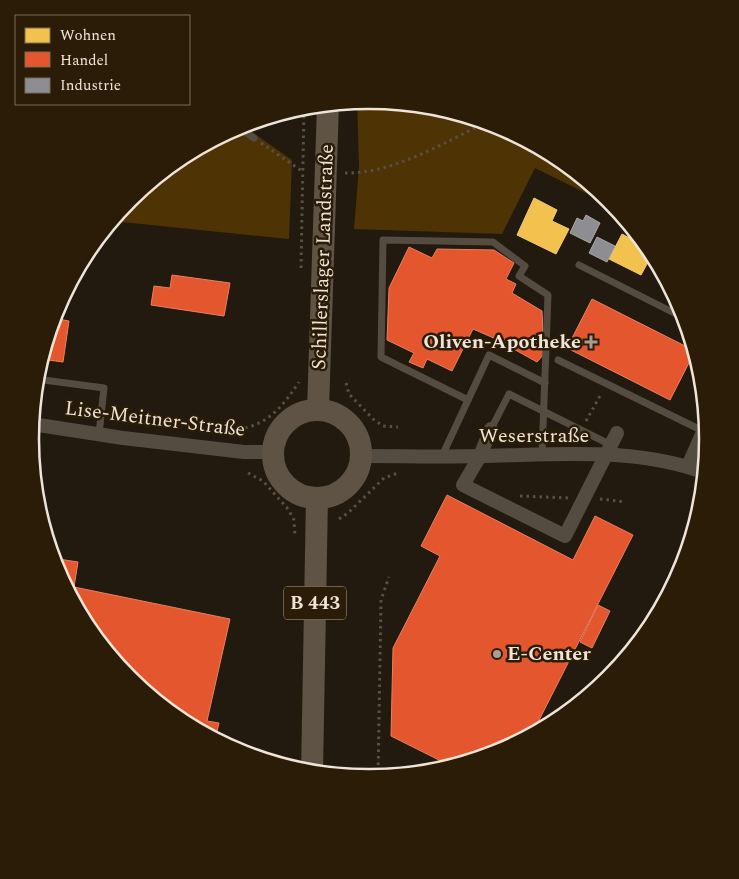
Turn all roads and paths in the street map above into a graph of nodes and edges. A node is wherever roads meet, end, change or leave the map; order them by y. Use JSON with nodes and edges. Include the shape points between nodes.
{"nodes":[{"id":1,"x":328,"y":112,"type":"edge"},
{"id":2,"x":304,"y":115,"type":"edge"},
{"id":3,"x":477,"y":127,"type":"edge"},
{"id":4,"x":246,"y":133,"type":"edge"},
{"id":5,"x":254,"y":138,"type":"joint"},
{"id":6,"x":302,"y":172,"type":"junction"},
{"id":7,"x":327,"y":173,"type":"junction"},
{"id":8,"x":579,"y":265,"type":"dead end"},
{"id":9,"x":675,"y":314,"type":"edge"},
{"id":10,"x":558,"y":360,"type":"dead end"},
{"id":11,"x":300,"y":380,"type":"dead end"},
{"id":12,"x":44,"y":381,"type":"edge"},
{"id":13,"x":346,"y":382,"type":"dead end"},
{"id":14,"x":545,"y":383,"type":"junction"},
{"id":15,"x":606,"y":384,"type":"junction"},
{"id":16,"x":468,"y":400,"type":"junction"},
{"id":17,"x":318,"y":410,"type":"junction"},
{"id":18,"x":544,"y":411,"type":"junction"},
{"id":19,"x":39,"y":425,"type":"edge"},
{"id":20,"x":700,"y":425,"type":"edge"},
{"id":21,"x":398,"y":426,"type":"dead end"},
{"id":22,"x":245,"y":428,"type":"dead end"},
{"id":23,"x":491,"y":430,"type":"joint"},
{"id":24,"x":581,"y":431,"type":"junction"},
{"id":25,"x":99,"y":434,"type":"junction"},
{"id":26,"x":700,"y":438,"type":"edge"},
{"id":27,"x":611,"y":445,"type":"junction"},
{"id":28,"x":273,"y":452,"type":"junction"},
{"id":29,"x":542,"y":454,"type":"junction"},
{"id":30,"x":361,"y":456,"type":"junction"},
{"id":31,"x":442,"y":456,"type":"junction"},
{"id":32,"x":480,"y":456,"type":"junction"},
{"id":33,"x":688,"y":466,"type":"junction"},
{"id":34,"x":699,"y":470,"type":"edge"},
{"id":35,"x":398,"y":473,"type":"dead end"},
{"id":36,"x":248,"y":474,"type":"dead end"},
{"id":37,"x":484,"y":496,"type":"junction"},
{"id":38,"x":317,"y":498,"type":"junction"},
{"id":39,"x":586,"y":498,"type":"junction"},
{"id":40,"x":625,"y":502,"type":"dead end"},
{"id":41,"x":339,"y":518,"type":"dead end"},
{"id":42,"x":294,"y":520,"type":"dead end"},
{"id":43,"x":389,"y":577,"type":"dead end"},
{"id":44,"x":312,"y":765,"type":"edge"},
{"id":45,"x":378,"y":770,"type":"edge"}],
"edges":[{"from":1,"to":7,"type":"main road","name":"Schillerslager Landstraße"},
{"from":2,"to":6,"type":"path"},
{"from":3,"to":7,"type":"path","via":[[406,160],[374,170],[351,174]]},
{"from":4,"to":5,"type":"lane"},
{"from":5,"to":6,"type":"path"},
{"from":6,"to":7,"type":"path"},
{"from":7,"to":17,"type":"main road","name":"Schillerslager Landstraße"},
{"from":8,"to":9,"type":"lane"},
{"from":10,"to":15,"type":"lane"},
{"from":11,"to":22,"type":"path","via":[[266,421]]},
{"from":12,"to":25,"type":"lane","via":[[104,388]]},
{"from":13,"to":21,"type":"path","via":[[349,394],[373,419],[383,426]]},
{"from":14,"to":16,"type":"lane","via":[[489,355]]},
{"from":14,"to":16,"type":"lane","via":[[548,295],[519,276],[524,266],[493,242],[383,240],[381,356]]},
{"from":14,"to":18,"type":"lane"},
{"from":15,"to":20,"type":"lane"},
{"from":15,"to":24,"type":"path"},
{"from":16,"to":31,"type":"lane"},
{"from":17,"to":28,"type":"main road","via":[[300,413],[286,423],[274,443]]},
{"from":17,"to":30,"type":"main road","via":[[332,412],[354,429],[360,442]]},
{"from":18,"to":23,"type":"lane","via":[[509,394]]},
{"from":18,"to":24,"type":"lane"},
{"from":18,"to":29,"type":"lane"},
{"from":19,"to":25,"type":"street","name":"Lise-Meitner-Straße"},
{"from":23,"to":32,"type":"street"},
{"from":24,"to":27,"type":"lane"},
{"from":25,"to":28,"type":"street","name":"Lise-Meitner-Straße","via":[[244,452]]},
{"from":26,"to":33,"type":"street"},
{"from":27,"to":29,"type":"street","name":"Weserstraße"},
{"from":27,"to":33,"type":"street","name":"Weserstraße","via":[[637,456]]},
{"from":27,"to":39,"type":"street"},
{"from":28,"to":38,"type":"main road","via":[[275,467],[287,486],[297,493]]},
{"from":29,"to":32,"type":"street","name":"Weserstraße"},
{"from":30,"to":31,"type":"street","name":"Weserstraße"},
{"from":30,"to":38,"type":"main road","via":[[353,480],[344,489]]},
{"from":31,"to":32,"type":"street","name":"Weserstraße"},
{"from":32,"to":37,"type":"street","via":[[463,485]]},
{"from":33,"to":34,"type":"street","name":"Weserstraße"},
{"from":35,"to":41,"type":"path","via":[[384,478]]},
{"from":36,"to":42,"type":"path","via":[[263,481]]},
{"from":37,"to":39,"type":"path"},
{"from":37,"to":39,"type":"street","via":[[566,536]]},
{"from":38,"to":44,"type":"main road","number":"B 443"},
{"from":39,"to":40,"type":"path"},
{"from":43,"to":45,"type":"path","via":[[381,600]]}]}
